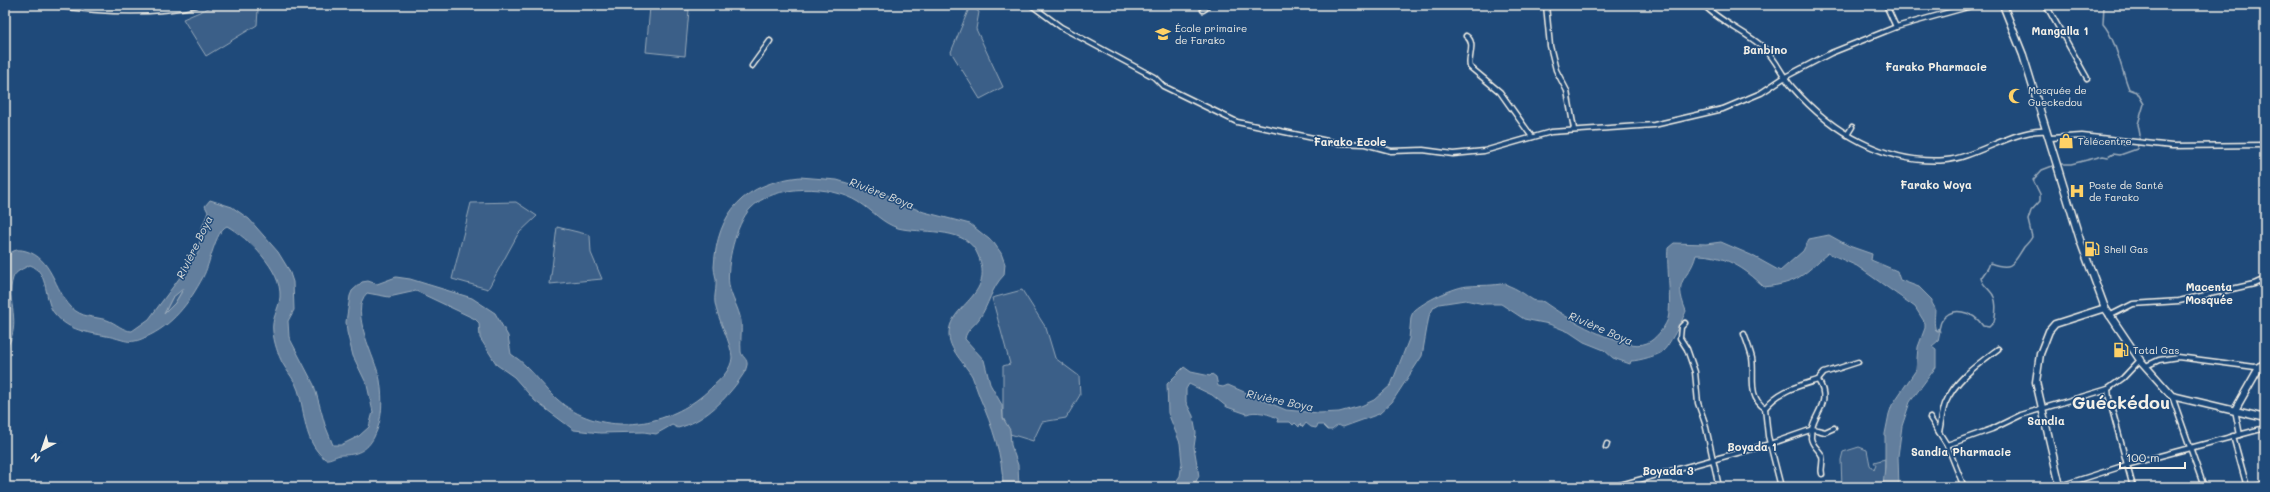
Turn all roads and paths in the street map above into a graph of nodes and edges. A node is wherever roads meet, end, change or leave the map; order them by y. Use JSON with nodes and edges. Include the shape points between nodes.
{"nodes":[{"id":1,"x":53,"y":5,"type":"edge"},
{"id":2,"x":196,"y":5,"type":"edge"},
{"id":3,"x":1031,"y":5,"type":"edge"},
{"id":4,"x":1546,"y":5,"type":"edge"},
{"id":5,"x":1704,"y":5,"type":"edge"},
{"id":6,"x":1886,"y":5,"type":"edge"},
{"id":7,"x":1975,"y":5,"type":"edge"},
{"id":8,"x":2003,"y":5,"type":"edge"},
{"id":9,"x":2046,"y":5,"type":"edge"},
{"id":10,"x":1896,"y":27,"type":"junction"},
{"id":11,"x":1466,"y":36,"type":"dead end"},
{"id":12,"x":770,"y":41,"type":"dead end"},
{"id":13,"x":752,"y":66,"type":"dead end"},
{"id":14,"x":1785,"y":77,"type":"junction"},
{"id":15,"x":2087,"y":78,"type":"dead end"},
{"id":16,"x":1852,"y":127,"type":"dead end"},
{"id":17,"x":1574,"y":129,"type":"junction"},
{"id":18,"x":2047,"y":131,"type":"junction"},
{"id":19,"x":1847,"y":135,"type":"junction"},
{"id":20,"x":1532,"y":137,"type":"junction"},
{"id":21,"x":2050,"y":138,"type":"junction"},
{"id":22,"x":2265,"y":145,"type":"edge"},
{"id":23,"x":2265,"y":279,"type":"edge"},
{"id":24,"x":2105,"y":308,"type":"junction"},
{"id":25,"x":2109,"y":316,"type":"junction"},
{"id":26,"x":1685,"y":323,"type":"dead end"},
{"id":27,"x":1744,"y":334,"type":"dead end"},
{"id":28,"x":1998,"y":349,"type":"dead end"},
{"id":29,"x":2140,"y":360,"type":"junction"},
{"id":30,"x":2265,"y":360,"type":"edge"},
{"id":31,"x":1858,"y":362,"type":"dead end"},
{"id":32,"x":2146,"y":366,"type":"junction"},
{"id":33,"x":2263,"y":366,"type":"edge"},
{"id":34,"x":1818,"y":380,"type":"junction"},
{"id":35,"x":2108,"y":389,"type":"junction"},
{"id":36,"x":2172,"y":396,"type":"junction"},
{"id":37,"x":1765,"y":408,"type":"junction"},
{"id":38,"x":2042,"y":409,"type":"junction"},
{"id":39,"x":2235,"y":410,"type":"junction"},
{"id":40,"x":1930,"y":418,"type":"dead end"},
{"id":41,"x":2265,"y":418,"type":"edge"},
{"id":42,"x":1834,"y":428,"type":"dead end"},
{"id":43,"x":2265,"y":428,"type":"edge"},
{"id":44,"x":1813,"y":429,"type":"junction"},
{"id":45,"x":1939,"y":432,"type":"junction"},
{"id":46,"x":2240,"y":435,"type":"junction"},
{"id":47,"x":2233,"y":436,"type":"junction"},
{"id":48,"x":1770,"y":444,"type":"junction"},
{"id":49,"x":1947,"y":445,"type":"junction"},
{"id":50,"x":2192,"y":448,"type":"junction"},
{"id":51,"x":1712,"y":459,"type":"junction"},
{"id":52,"x":2126,"y":465,"type":"junction"},
{"id":53,"x":1822,"y":474,"type":"dead end"},
{"id":54,"x":2265,"y":484,"type":"edge"},
{"id":55,"x":1613,"y":487,"type":"edge"},
{"id":56,"x":1719,"y":487,"type":"edge"},
{"id":57,"x":1781,"y":487,"type":"edge"},
{"id":58,"x":1964,"y":487,"type":"edge"},
{"id":59,"x":2059,"y":487,"type":"edge"},
{"id":60,"x":2133,"y":487,"type":"edge"},
{"id":61,"x":2204,"y":487,"type":"edge"},
{"id":62,"x":2247,"y":487,"type":"edge"},
{"id":63,"x":2254,"y":487,"type":"edge"}],
"edges":[{"from":1,"to":2,"type":"street","via":[[86,10],[145,12],[175,10]]},
{"from":3,"to":20,"type":"street","via":[[1061,27],[1148,74],[1163,86],[1237,122],[1341,145],[1365,144],[1391,151],[1423,150],[1453,154],[1484,151]]},
{"from":4,"to":17,"type":"street","via":[[1554,62],[1567,91]]},
{"from":5,"to":14,"type":"street","via":[[1711,13],[1764,48],[1778,63]]},
{"from":6,"to":10,"type":"street"},
{"from":7,"to":10,"type":"street"},
{"from":8,"to":18,"type":"main road","via":[[2023,55]]},
{"from":9,"to":15,"type":"street"},
{"from":10,"to":14,"type":"street","via":[[1831,53]]},
{"from":11,"to":20,"type":"street","via":[[1472,43],[1470,67],[1500,92]]},
{"from":12,"to":13,"type":"street"},
{"from":14,"to":17,"type":"street","via":[[1761,93],[1723,109],[1688,118],[1654,125]]},
{"from":14,"to":19,"type":"street","via":[[1804,100]]},
{"from":16,"to":19,"type":"street"},
{"from":17,"to":20,"type":"street"},
{"from":18,"to":19,"type":"street","via":[[2010,138],[1948,160],[1926,161],[1888,154]]},
{"from":18,"to":21,"type":"main road"},
{"from":21,"to":22,"type":"street","via":[[2082,136],[2172,146]]},
{"from":21,"to":24,"type":"main road","via":[[2081,243]]},
{"from":23,"to":25,"type":"street","via":[[2254,284],[2179,301],[2133,304]]},
{"from":24,"to":25,"type":"main road"},
{"from":24,"to":38,"type":"main road","via":[[2062,320],[2049,331],[2037,367],[2036,382]]},
{"from":25,"to":29,"type":"main road"},
{"from":26,"to":51,"type":"street","via":[[1681,327],[1680,338],[1695,372],[1698,403]]},
{"from":27,"to":37,"type":"street","via":[[1752,359],[1752,389],[1759,404]]},
{"from":28,"to":45,"type":"street","via":[[1968,372],[1956,387],[1945,404]]},
{"from":29,"to":32,"type":"main road"},
{"from":29,"to":35,"type":"street","via":[[2124,378]]},
{"from":30,"to":33,"type":"street"},
{"from":31,"to":34,"type":"street","via":[[1824,373]]},
{"from":32,"to":33,"type":"street","via":[[2178,357]]},
{"from":32,"to":36,"type":"main road"},
{"from":33,"to":39,"type":"main road"},
{"from":34,"to":37,"type":"street","via":[[1788,388],[1773,397]]},
{"from":34,"to":44,"type":"street","via":[[1824,390],[1825,400],[1816,416]]},
{"from":35,"to":38,"type":"street"},
{"from":35,"to":52,"type":"street"},
{"from":36,"to":39,"type":"main road"},
{"from":36,"to":50,"type":"street"},
{"from":37,"to":48,"type":"street"},
{"from":38,"to":49,"type":"street","via":[[2020,415],[1992,429]]},
{"from":38,"to":59,"type":"main road"},
{"from":39,"to":41,"type":"main road"},
{"from":39,"to":46,"type":"street"},
{"from":40,"to":45,"type":"street"},
{"from":42,"to":44,"type":"street","via":[[1825,432]]},
{"from":43,"to":46,"type":"street"},
{"from":44,"to":48,"type":"street"},
{"from":44,"to":53,"type":"street","via":[[1811,439],[1822,457]]},
{"from":45,"to":49,"type":"street"},
{"from":46,"to":47,"type":"street"},
{"from":47,"to":50,"type":"street"},
{"from":47,"to":62,"type":"street"},
{"from":48,"to":51,"type":"street"},
{"from":48,"to":57,"type":"street"},
{"from":49,"to":58,"type":"street"},
{"from":50,"to":52,"type":"street"},
{"from":50,"to":61,"type":"street"},
{"from":51,"to":55,"type":"street"},
{"from":51,"to":56,"type":"street"},
{"from":52,"to":59,"type":"street"},
{"from":52,"to":60,"type":"street"},
{"from":54,"to":63,"type":"street"}]}
